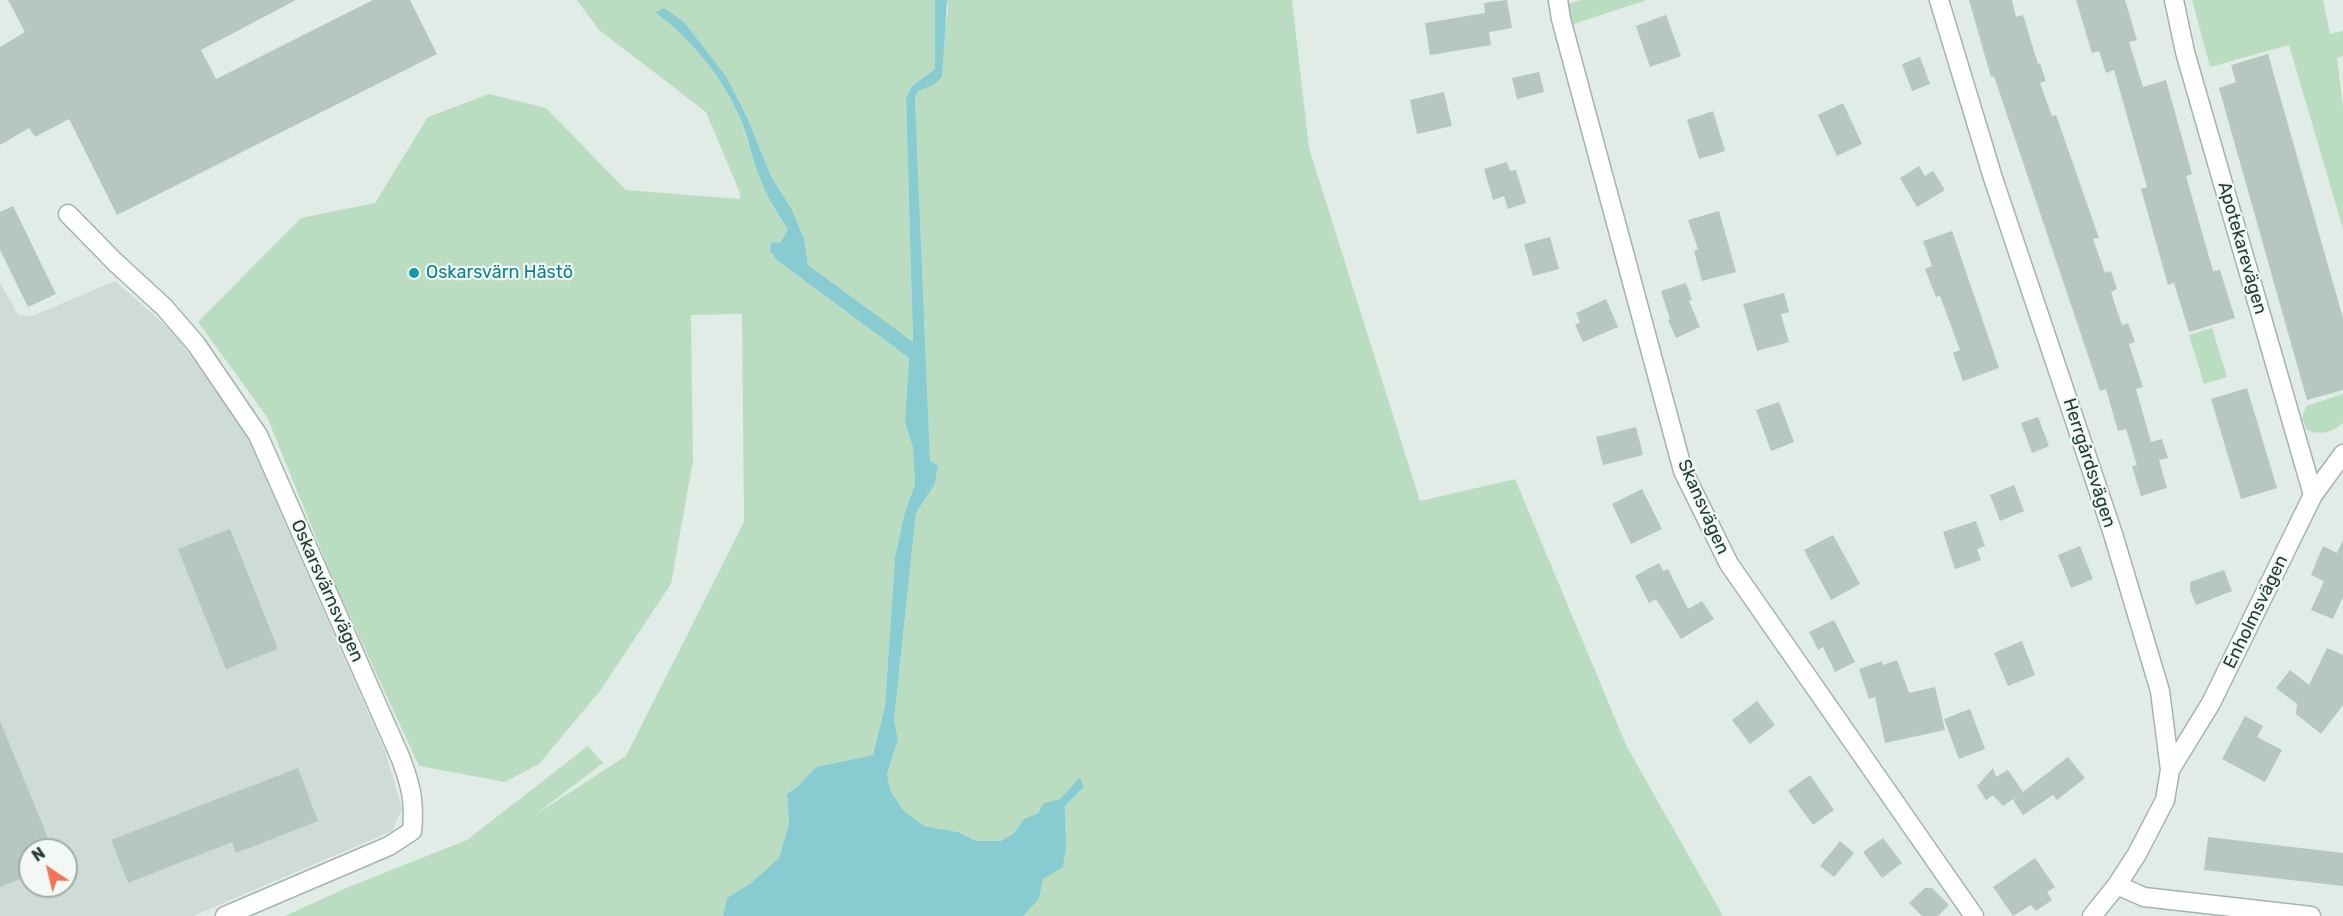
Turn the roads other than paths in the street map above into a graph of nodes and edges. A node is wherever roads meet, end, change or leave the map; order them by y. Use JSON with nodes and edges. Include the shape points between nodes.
{"nodes":[{"id":1,"x":1558,"y":0,"type":"edge"},
{"id":2,"x":1939,"y":0,"type":"edge"},
{"id":3,"x":2174,"y":0,"type":"edge"},
{"id":4,"x":68,"y":214,"type":"dead end"},
{"id":5,"x":2343,"y":454,"type":"edge"},
{"id":6,"x":2313,"y":495,"type":"junction"},
{"id":7,"x":2170,"y":771,"type":"junction"},
{"id":8,"x":2117,"y":885,"type":"junction"},
{"id":9,"x":225,"y":916,"type":"edge"},
{"id":10,"x":1974,"y":916,"type":"edge"},
{"id":11,"x":2092,"y":916,"type":"edge"},
{"id":12,"x":2311,"y":916,"type":"edge"}],
"edges":[{"from":1,"to":10,"type":"street","name":"Skansvägen","via":[[1683,471],[1729,564]]},
{"from":2,"to":7,"type":"street","name":"Herrgårdsvägen","via":[[1993,178],[2138,615],[2160,691]]},
{"from":3,"to":6,"type":"street","name":"Apotekarevägen","via":[[2185,52]]},
{"from":4,"to":9,"type":"street","name":"Oskarsvärnsvägen","via":[[164,307],[196,344],[258,435],[412,790],[412,831],[388,846]]},
{"from":5,"to":6,"type":"street","name":"Enholmsvägen"},
{"from":6,"to":7,"type":"street","name":"Enholmsvägen","via":[[2211,703]]},
{"from":7,"to":8,"type":"street","name":"Herrgårdsvägen","via":[[2165,800]]},
{"from":8,"to":11,"type":"street","name":"Herrgårdsvägen"},
{"from":8,"to":12,"type":"street","via":[[2144,897]]}]}
